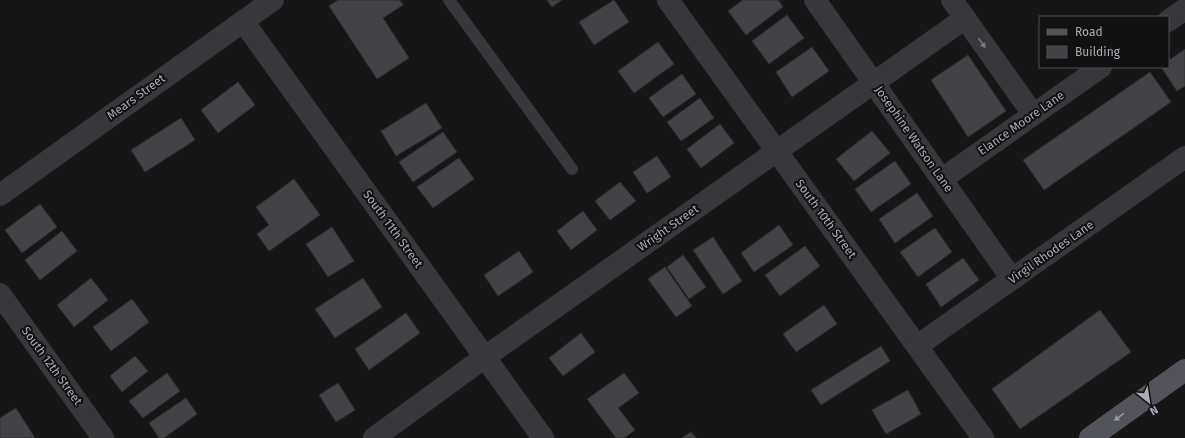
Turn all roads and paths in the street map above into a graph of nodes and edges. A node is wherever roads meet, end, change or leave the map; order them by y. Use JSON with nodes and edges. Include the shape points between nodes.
{"nodes":[{"id":1,"x":273,"y":0,"type":"edge"},
{"id":2,"x":449,"y":0,"type":"edge"},
{"id":3,"x":668,"y":0,"type":"edge"},
{"id":4,"x":815,"y":0,"type":"edge"},
{"id":5,"x":952,"y":0,"type":"edge"},
{"id":6,"x":1185,"y":9,"type":"edge"},
{"id":7,"x":964,"y":19,"type":"junction"},
{"id":8,"x":1169,"y":20,"type":"edge"},
{"id":9,"x":243,"y":21,"type":"junction"},
{"id":10,"x":1100,"y":68,"type":"edge"},
{"id":11,"x":874,"y":83,"type":"junction"},
{"id":12,"x":1033,"y":114,"type":"junction"},
{"id":13,"x":777,"y":151,"type":"junction"},
{"id":14,"x":1185,"y":157,"type":"edge"},
{"id":15,"x":572,"y":169,"type":"dead end"},
{"id":16,"x":942,"y":179,"type":"junction"},
{"id":17,"x":0,"y":195,"type":"edge"},
{"id":18,"x":1012,"y":279,"type":"junction"},
{"id":19,"x":0,"y":294,"type":"edge"},
{"id":20,"x":917,"y":346,"type":"junction"},
{"id":21,"x":485,"y":358,"type":"junction"},
{"id":22,"x":1185,"y":370,"type":"edge"},
{"id":23,"x":103,"y":438,"type":"edge"},
{"id":24,"x":374,"y":438,"type":"edge"},
{"id":25,"x":542,"y":438,"type":"edge"},
{"id":26,"x":983,"y":438,"type":"edge"},
{"id":27,"x":1090,"y":438,"type":"edge"}],
"edges":[{"from":1,"to":9,"type":"street","name":"Mears Street"},
{"from":2,"to":15,"type":"lane"},
{"from":3,"to":13,"type":"street","name":"South 10th Street"},
{"from":4,"to":11,"type":"street","name":"Josephine Watson Lane"},
{"from":5,"to":7,"type":"street"},
{"from":6,"to":8,"type":"street"},
{"from":7,"to":11,"type":"street","name":"Wright Street"},
{"from":7,"to":12,"type":"street","one_way":true},
{"from":9,"to":17,"type":"street","name":"Mears Street"},
{"from":9,"to":21,"type":"street","name":"South 11th Street"},
{"from":10,"to":12,"type":"street","name":"Elance Moore Lane"},
{"from":11,"to":13,"type":"street","name":"Wright Street"},
{"from":11,"to":16,"type":"street","name":"Josephine Watson Lane"},
{"from":12,"to":16,"type":"street","name":"Elance Moore Lane"},
{"from":13,"to":20,"type":"street","name":"South 10th Street"},
{"from":13,"to":21,"type":"street","name":"Wright Street"},
{"from":14,"to":18,"type":"street","name":"Virgil Rhodes Lane"},
{"from":16,"to":18,"type":"street","name":"Josephine Watson Lane"},
{"from":18,"to":20,"type":"street","name":"Virgil Rhodes Lane"},
{"from":19,"to":23,"type":"street","name":"South 12th Street"},
{"from":20,"to":26,"type":"street","name":"South 10th Street"},
{"from":21,"to":24,"type":"street","name":"Wright Street"},
{"from":21,"to":25,"type":"street","name":"South 11th Street"},
{"from":22,"to":27,"type":"main road","one_way":true}]}
